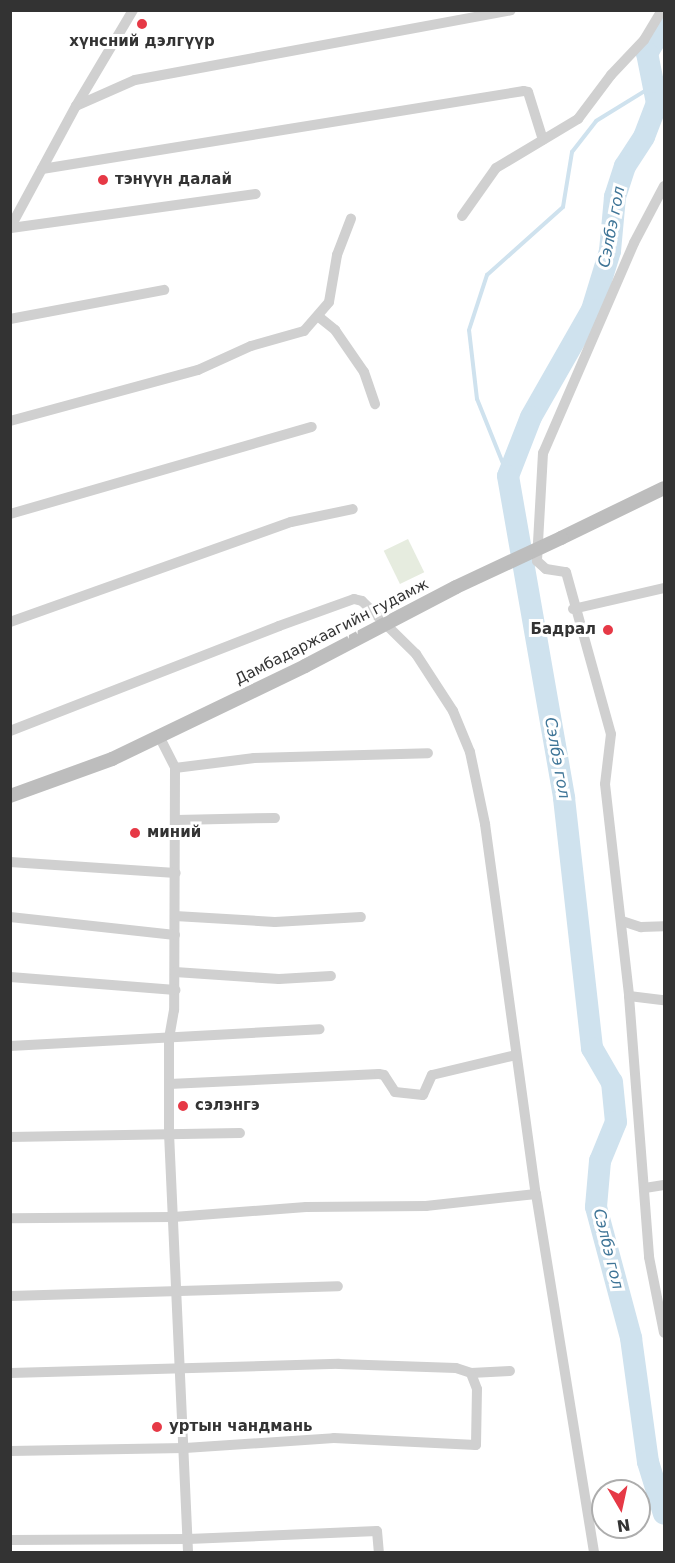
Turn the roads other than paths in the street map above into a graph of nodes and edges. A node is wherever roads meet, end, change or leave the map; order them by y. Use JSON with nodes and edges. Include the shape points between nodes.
{"nodes":[{"id":1,"x":133,"y":10,"type":"edge"},
{"id":2,"x":512,"y":10,"type":"edge"},
{"id":3,"x":662,"y":10,"type":"edge"},
{"id":4,"x":76,"y":106,"type":"junction"},
{"id":5,"x":543,"y":140,"type":"junction"},
{"id":6,"x":42,"y":169,"type":"junction"},
{"id":7,"x":664,"y":186,"type":"edge"},
{"id":8,"x":256,"y":194,"type":"dead end"},
{"id":9,"x":462,"y":216,"type":"dead end"},
{"id":10,"x":351,"y":219,"type":"dead end"},
{"id":11,"x":11,"y":228,"type":"edge"},
{"id":12,"x":164,"y":290,"type":"dead end"},
{"id":13,"x":319,"y":317,"type":"junction"},
{"id":14,"x":10,"y":319,"type":"edge"},
{"id":15,"x":375,"y":404,"type":"dead end"},
{"id":16,"x":10,"y":422,"type":"edge"},
{"id":17,"x":312,"y":427,"type":"dead end"},
{"id":18,"x":664,"y":488,"type":"edge"},
{"id":19,"x":353,"y":509,"type":"dead end"},
{"id":20,"x":10,"y":514,"type":"edge"},
{"id":21,"x":664,"y":588,"type":"edge"},
{"id":22,"x":573,"y":609,"type":"junction"},
{"id":23,"x":10,"y":622,"type":"edge"},
{"id":24,"x":387,"y":624,"type":"junction"},
{"id":25,"x":10,"y":731,"type":"edge"},
{"id":26,"x":159,"y":736,"type":"junction"},
{"id":27,"x":428,"y":753,"type":"dead end"},
{"id":28,"x":175,"y":768,"type":"junction"},
{"id":29,"x":10,"y":796,"type":"edge"},
{"id":30,"x":274,"y":818,"type":"dead end"},
{"id":31,"x":176,"y":820,"type":"junction"},
{"id":32,"x":10,"y":862,"type":"edge"},
{"id":33,"x":176,"y":873,"type":"junction"},
{"id":34,"x":10,"y":916,"type":"edge"},
{"id":35,"x":175,"y":916,"type":"junction"},
{"id":36,"x":361,"y":917,"type":"dead end"},
{"id":37,"x":622,"y":921,"type":"junction"},
{"id":38,"x":664,"y":926,"type":"edge"},
{"id":39,"x":175,"y":935,"type":"junction"},
{"id":40,"x":175,"y":972,"type":"junction"},
{"id":41,"x":332,"y":976,"type":"dead end"},
{"id":42,"x":10,"y":977,"type":"edge"},
{"id":43,"x":175,"y":990,"type":"junction"},
{"id":44,"x":629,"y":996,"type":"junction"},
{"id":45,"x":664,"y":1000,"type":"edge"},
{"id":46,"x":320,"y":1029,"type":"dead end"},
{"id":47,"x":169,"y":1039,"type":"junction"},
{"id":48,"x":10,"y":1046,"type":"edge"},
{"id":49,"x":516,"y":1055,"type":"junction"},
{"id":50,"x":169,"y":1084,"type":"junction"},
{"id":51,"x":169,"y":1133,"type":"junction"},
{"id":52,"x":240,"y":1133,"type":"dead end"},
{"id":53,"x":10,"y":1137,"type":"edge"},
{"id":54,"x":664,"y":1185,"type":"edge"},
{"id":55,"x":645,"y":1188,"type":"junction"},
{"id":56,"x":536,"y":1194,"type":"junction"},
{"id":57,"x":173,"y":1217,"type":"junction"},
{"id":58,"x":10,"y":1218,"type":"edge"},
{"id":59,"x":339,"y":1286,"type":"dead end"},
{"id":60,"x":178,"y":1290,"type":"junction"},
{"id":61,"x":10,"y":1296,"type":"edge"},
{"id":62,"x":661,"y":1311,"type":"edge"},
{"id":63,"x":664,"y":1334,"type":"edge"},
{"id":64,"x":179,"y":1369,"type":"junction"},
{"id":65,"x":510,"y":1371,"type":"dead end"},
{"id":66,"x":471,"y":1373,"type":"junction"},
{"id":67,"x":10,"y":1374,"type":"edge"},
{"id":68,"x":184,"y":1448,"type":"junction"},
{"id":69,"x":10,"y":1451,"type":"edge"},
{"id":70,"x":188,"y":1539,"type":"junction"},
{"id":71,"x":10,"y":1540,"type":"edge"},
{"id":72,"x":188,"y":1552,"type":"edge"},
{"id":73,"x":379,"y":1552,"type":"edge"},
{"id":74,"x":594,"y":1552,"type":"edge"}],
"edges":[{"from":1,"to":4,"type":"street"},
{"from":2,"to":4,"type":"street","via":[[135,80]]},
{"from":3,"to":5,"type":"street","via":[[644,40],[610,75],[578,119]]},
{"from":4,"to":6,"type":"street"},
{"from":5,"to":6,"type":"street","via":[[524,92]]},
{"from":5,"to":9,"type":"street","via":[[496,168]]},
{"from":6,"to":11,"type":"street"},
{"from":7,"to":22,"type":"street","via":[[634,243],[543,453],[537,561],[546,569],[566,572]]},
{"from":8,"to":11,"type":"street"},
{"from":10,"to":13,"type":"street","via":[[337,255],[329,302]]},
{"from":12,"to":14,"type":"street"},
{"from":13,"to":15,"type":"street","via":[[335,330],[364,372]]},
{"from":13,"to":16,"type":"street","via":[[304,331],[251,346],[198,370]]},
{"from":17,"to":20,"type":"street"},
{"from":18,"to":24,"type":"main road","name":"Дамбадаржаагийн гудамж","bridge":true,"via":[[456,586]]},
{"from":19,"to":23,"type":"street","via":[[291,522]]},
{"from":21,"to":22,"type":"street"},
{"from":22,"to":37,"type":"street","via":[[594,665],[611,734],[605,784]]},
{"from":24,"to":25,"type":"street","via":[[362,601],[354,599]]},
{"from":24,"to":26,"type":"main road","name":"Дамбадаржаагийн гудамж"},
{"from":24,"to":49,"type":"street","via":[[416,654],[453,711],[470,752],[485,824]]},
{"from":26,"to":28,"type":"street"},
{"from":26,"to":29,"type":"main road","name":"Дамбадаржаагийн гудамж","via":[[112,759]]},
{"from":27,"to":28,"type":"street","via":[[254,758]]},
{"from":28,"to":31,"type":"street"},
{"from":30,"to":31,"type":"street"},
{"from":31,"to":33,"type":"street"},
{"from":32,"to":33,"type":"street"},
{"from":33,"to":35,"type":"street"},
{"from":34,"to":39,"type":"street"},
{"from":35,"to":36,"type":"street","via":[[275,922]]},
{"from":35,"to":39,"type":"street"},
{"from":37,"to":38,"type":"street","via":[[641,927]]},
{"from":37,"to":44,"type":"street"},
{"from":39,"to":40,"type":"street"},
{"from":40,"to":41,"type":"street","via":[[279,979]]},
{"from":40,"to":43,"type":"street"},
{"from":42,"to":43,"type":"street"},
{"from":43,"to":47,"type":"street"},
{"from":44,"to":45,"type":"street"},
{"from":44,"to":55,"type":"street"},
{"from":46,"to":47,"type":"street"},
{"from":47,"to":48,"type":"street"},
{"from":47,"to":50,"type":"street"},
{"from":49,"to":50,"type":"street","via":[[432,1075],[423,1095],[395,1092],[380,1074]]},
{"from":49,"to":56,"type":"street"},
{"from":50,"to":51,"type":"street"},
{"from":51,"to":52,"type":"street"},
{"from":51,"to":53,"type":"street"},
{"from":51,"to":57,"type":"street"},
{"from":54,"to":55,"type":"street"},
{"from":55,"to":62,"type":"street","via":[[649,1257]]},
{"from":56,"to":57,"type":"street","via":[[426,1206],[306,1207]]},
{"from":56,"to":74,"type":"street"},
{"from":57,"to":58,"type":"street"},
{"from":57,"to":60,"type":"street"},
{"from":59,"to":60,"type":"street"},
{"from":60,"to":61,"type":"street"},
{"from":60,"to":64,"type":"street"},
{"from":62,"to":63,"type":"street"},
{"from":64,"to":66,"type":"street","via":[[339,1364],[456,1368]]},
{"from":64,"to":67,"type":"street"},
{"from":64,"to":68,"type":"street"},
{"from":65,"to":66,"type":"street"},
{"from":66,"to":68,"type":"street","via":[[477,1389],[476,1444],[334,1438]]},
{"from":68,"to":69,"type":"street"},
{"from":68,"to":70,"type":"street"},
{"from":70,"to":71,"type":"street"},
{"from":70,"to":72,"type":"street"},
{"from":70,"to":73,"type":"street","via":[[377,1531]]}]}
